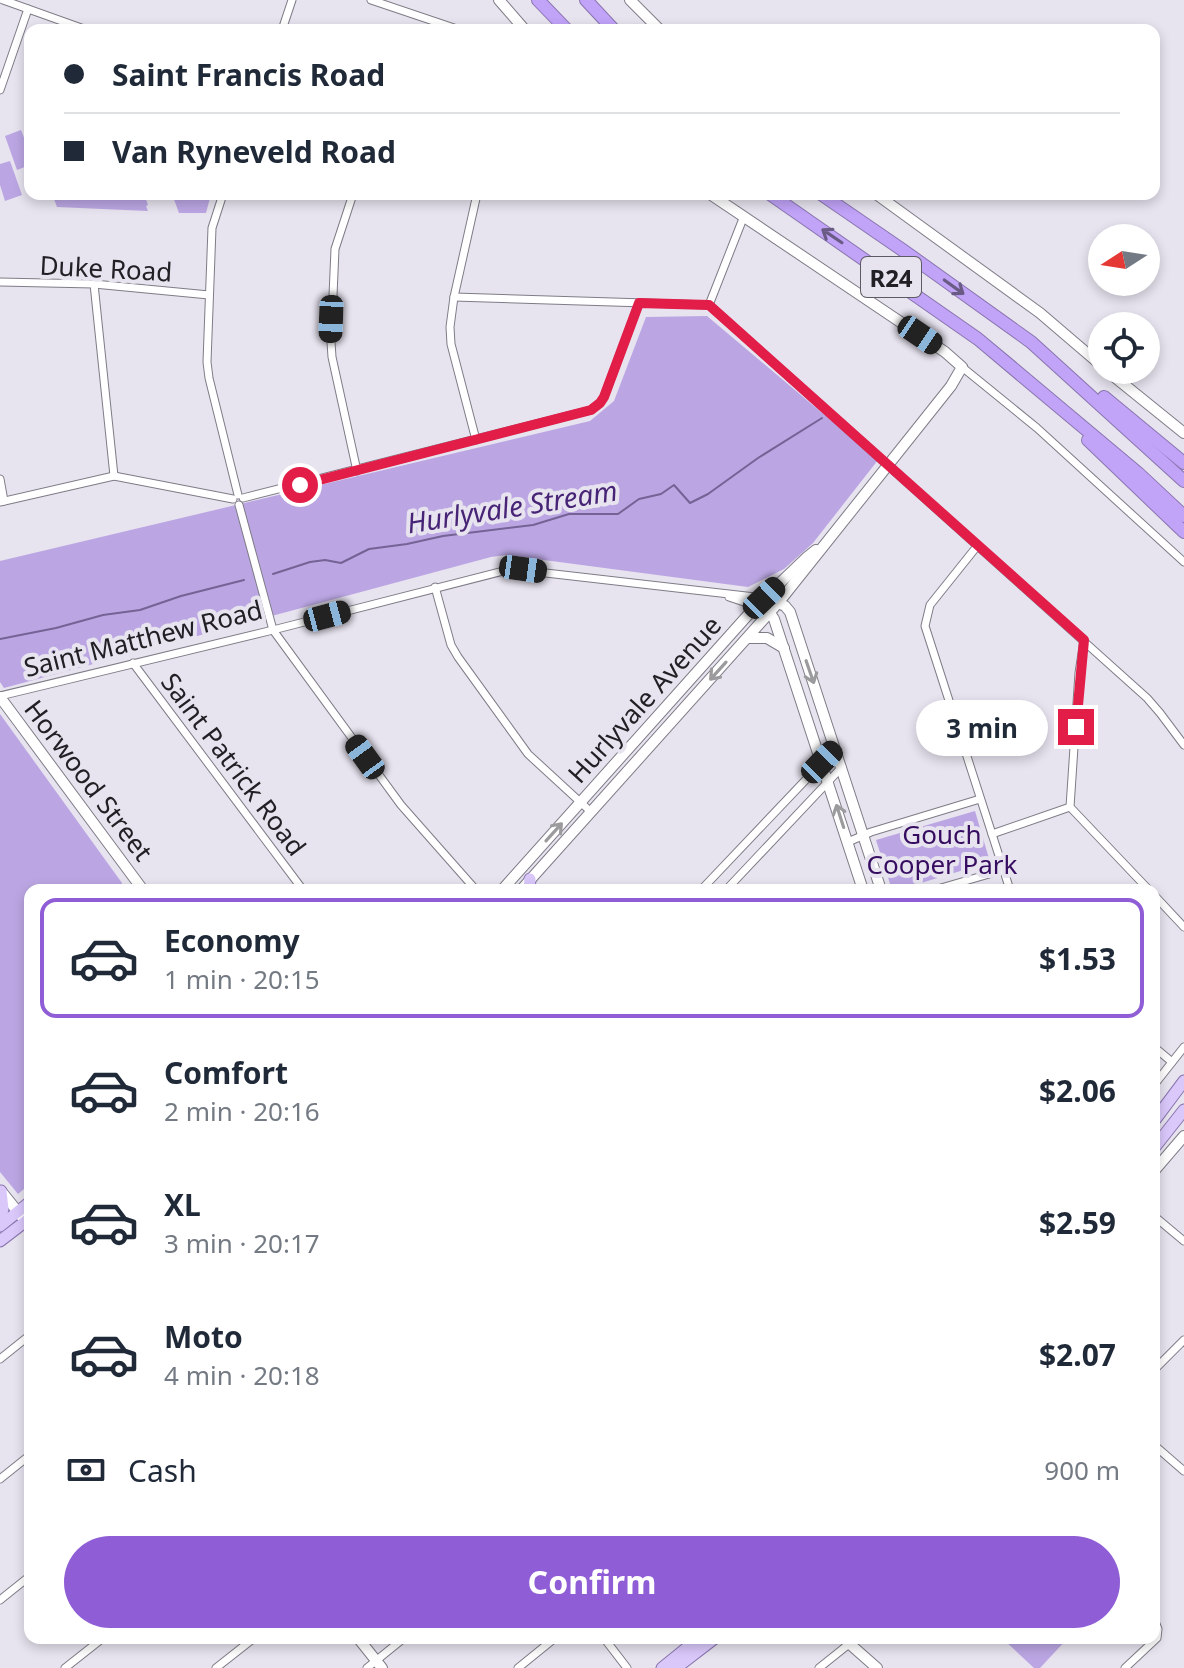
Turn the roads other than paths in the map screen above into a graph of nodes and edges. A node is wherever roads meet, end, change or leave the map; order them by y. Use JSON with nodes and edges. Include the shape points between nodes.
{"nodes":[{"id":1,"x":3,"y":0,"type":"edge"},
{"id":2,"x":292,"y":0,"type":"edge"},
{"id":3,"x":371,"y":0,"type":"edge"},
{"id":4,"x":499,"y":0,"type":"edge"},
{"id":5,"x":538,"y":0,"type":"edge"},
{"id":6,"x":586,"y":0,"type":"edge"},
{"id":7,"x":630,"y":0,"type":"edge"},
{"id":8,"x":28,"y":9,"type":"junction"},
{"id":9,"x":70,"y":24,"type":"edge"},
{"id":10,"x":284,"y":24,"type":"edge"},
{"id":11,"x":442,"y":24,"type":"edge"},
{"id":12,"x":520,"y":24,"type":"edge"},
{"id":13,"x":561,"y":24,"type":"edge"},
{"id":14,"x":608,"y":24,"type":"edge"},
{"id":15,"x":654,"y":24,"type":"edge"},
{"id":16,"x":0,"y":90,"type":"edge"},
{"id":17,"x":221,"y":200,"type":"edge"},
{"id":18,"x":351,"y":200,"type":"edge"},
{"id":19,"x":476,"y":200,"type":"edge"},
{"id":20,"x":719,"y":200,"type":"edge"},
{"id":21,"x":779,"y":200,"type":"edge"},
{"id":22,"x":830,"y":200,"type":"edge"},
{"id":23,"x":884,"y":200,"type":"edge"},
{"id":24,"x":744,"y":216,"type":"junction"},
{"id":25,"x":0,"y":282,"type":"edge"},
{"id":26,"x":94,"y":284,"type":"junction"},
{"id":27,"x":209,"y":295,"type":"junction"},
{"id":28,"x":454,"y":297,"type":"junction"},
{"id":29,"x":639,"y":303,"type":"junction"},
{"id":30,"x":709,"y":305,"type":"junction"},
{"id":31,"x":1031,"y":342,"type":"junction"},
{"id":32,"x":1088,"y":354,"type":"edge"},
{"id":33,"x":1009,"y":363,"type":"junction"},
{"id":34,"x":962,"y":367,"type":"junction"},
{"id":35,"x":1124,"y":384,"type":"edge"},
{"id":36,"x":1184,"y":433,"type":"edge"},
{"id":37,"x":476,"y":440,"type":"junction"},
{"id":38,"x":1184,"y":463,"type":"edge"},
{"id":39,"x":889,"y":465,"type":"junction"},
{"id":40,"x":357,"y":471,"type":"junction"},
{"id":41,"x":114,"y":476,"type":"junction"},
{"id":42,"x":0,"y":479,"type":"edge"},
{"id":43,"x":1184,"y":481,"type":"edge"},
{"id":44,"x":238,"y":499,"type":"junction"},
{"id":45,"x":2,"y":502,"type":"edge"},
{"id":46,"x":1184,"y":516,"type":"edge"},
{"id":47,"x":1184,"y":532,"type":"edge"},
{"id":48,"x":824,"y":544,"type":"junction"},
{"id":49,"x":978,"y":545,"type":"junction"},
{"id":50,"x":1184,"y":562,"type":"edge"},
{"id":51,"x":435,"y":587,"type":"junction"},
{"id":52,"x":789,"y":590,"type":"junction"},
{"id":53,"x":760,"y":602,"type":"junction"},
{"id":54,"x":779,"y":602,"type":"junction"},
{"id":55,"x":790,"y":612,"type":"junction"},
{"id":56,"x":770,"y":613,"type":"junction"},
{"id":57,"x":273,"y":630,"type":"junction"},
{"id":58,"x":749,"y":638,"type":"junction"},
{"id":59,"x":1084,"y":640,"type":"junction"},
{"id":60,"x":784,"y":648,"type":"junction"},
{"id":61,"x":133,"y":663,"type":"junction"},
{"id":62,"x":0,"y":696,"type":"edge"},
{"id":63,"x":1184,"y":745,"type":"edge"},
{"id":64,"x":836,"y":748,"type":"junction"},
{"id":65,"x":822,"y":762,"type":"junction"},
{"id":66,"x":842,"y":767,"type":"junction"},
{"id":67,"x":829,"y":782,"type":"junction"},
{"id":68,"x":980,"y":799,"type":"junction"},
{"id":69,"x":581,"y":802,"type":"junction"},
{"id":70,"x":1070,"y":807,"type":"junction"},
{"id":71,"x":590,"y":811,"type":"junction"},
{"id":72,"x":992,"y":834,"type":"junction"},
{"id":73,"x":864,"y":836,"type":"junction"},
{"id":74,"x":848,"y":842,"type":"junction"},
{"id":75,"x":731,"y":858,"type":"junction"},
{"id":76,"x":1003,"y":870,"type":"junction"},
{"id":77,"x":745,"y":871,"type":"junction"},
{"id":78,"x":139,"y":884,"type":"edge"},
{"id":79,"x":299,"y":884,"type":"edge"},
{"id":80,"x":471,"y":884,"type":"edge"},
{"id":81,"x":507,"y":884,"type":"edge"},
{"id":82,"x":530,"y":884,"type":"edge"},
{"id":83,"x":707,"y":884,"type":"edge"},
{"id":84,"x":732,"y":884,"type":"edge"},
{"id":85,"x":861,"y":884,"type":"edge"},
{"id":86,"x":879,"y":884,"type":"edge"},
{"id":87,"x":955,"y":884,"type":"edge"},
{"id":88,"x":1008,"y":884,"type":"edge"},
{"id":89,"x":1143,"y":884,"type":"edge"},
{"id":90,"x":1160,"y":901,"type":"edge"},
{"id":91,"x":1184,"y":927,"type":"edge"},
{"id":92,"x":1184,"y":1047,"type":"edge"},
{"id":93,"x":1160,"y":1052,"type":"edge"},
{"id":94,"x":1172,"y":1062,"type":"junction"},
{"id":95,"x":1160,"y":1077,"type":"edge"},
{"id":96,"x":1184,"y":1081,"type":"edge"},
{"id":97,"x":1184,"y":1110,"type":"edge"},
{"id":98,"x":1160,"y":1113,"type":"edge"},
{"id":99,"x":1184,"y":1136,"type":"edge"},
{"id":100,"x":1160,"y":1140,"type":"edge"},
{"id":101,"x":1160,"y":1164,"type":"edge"},
{"id":102,"x":0,"y":1190,"type":"edge"},
{"id":103,"x":24,"y":1217,"type":"edge"},
{"id":104,"x":24,"y":1219,"type":"edge"},
{"id":105,"x":24,"y":1221,"type":"edge"},
{"id":106,"x":1160,"y":1221,"type":"edge"},
{"id":107,"x":0,"y":1224,"type":"edge"},
{"id":108,"x":0,"y":1241,"type":"edge"},
{"id":109,"x":1184,"y":1241,"type":"edge"},
{"id":110,"x":24,"y":1340,"type":"edge"},
{"id":111,"x":1184,"y":1340,"type":"edge"},
{"id":112,"x":0,"y":1359,"type":"edge"},
{"id":113,"x":1160,"y":1364,"type":"edge"},
{"id":114,"x":1160,"y":1450,"type":"edge"},
{"id":115,"x":24,"y":1460,"type":"edge"},
{"id":116,"x":1184,"y":1471,"type":"edge"},
{"id":117,"x":0,"y":1479,"type":"edge"},
{"id":118,"x":24,"y":1581,"type":"edge"},
{"id":119,"x":0,"y":1600,"type":"edge"},
{"id":120,"x":95,"y":1644,"type":"edge"},
{"id":121,"x":246,"y":1644,"type":"edge"},
{"id":122,"x":362,"y":1644,"type":"edge"},
{"id":123,"x":398,"y":1644,"type":"edge"},
{"id":124,"x":548,"y":1644,"type":"edge"},
{"id":125,"x":609,"y":1644,"type":"edge"},
{"id":126,"x":692,"y":1644,"type":"edge"},
{"id":127,"x":707,"y":1644,"type":"edge"},
{"id":128,"x":843,"y":1644,"type":"edge"},
{"id":129,"x":849,"y":1644,"type":"edge"},
{"id":130,"x":1151,"y":1644,"type":"edge"},
{"id":131,"x":375,"y":1666,"type":"edge"},
{"id":132,"x":65,"y":1668,"type":"edge"},
{"id":133,"x":216,"y":1668,"type":"edge"},
{"id":134,"x":518,"y":1668,"type":"edge"},
{"id":135,"x":627,"y":1668,"type":"edge"},
{"id":136,"x":662,"y":1668,"type":"edge"},
{"id":137,"x":676,"y":1668,"type":"edge"},
{"id":138,"x":819,"y":1668,"type":"edge"},
{"id":139,"x":877,"y":1668,"type":"edge"},
{"id":140,"x":1125,"y":1668,"type":"edge"}],
"edges":[{"from":1,"to":8,"type":"street"},
{"from":2,"to":10,"type":"street"},
{"from":3,"to":11,"type":"street"},
{"from":4,"to":12,"type":"street"},
{"from":5,"to":13,"type":"highway"},
{"from":6,"to":14,"type":"highway"},
{"from":7,"to":15,"type":"street"},
{"from":8,"to":9,"type":"street"},
{"from":8,"to":16,"type":"street"},
{"from":17,"to":27,"type":"street","via":[[212,228]]},
{"from":18,"to":40,"type":"street","via":[[335,249],[331,342]]},
{"from":19,"to":28,"type":"street"},
{"from":20,"to":24,"type":"street"},
{"from":33,"to":21,"type":"highway","number":"R24","one_way":true},
{"from":22,"to":31,"type":"highway","number":"R24","one_way":true},
{"from":23,"to":32,"type":"street"},
{"from":24,"to":30,"type":"street"},
{"from":24,"to":34,"type":"street"},
{"from":25,"to":26,"type":"street","name":"Duke Road"},
{"from":26,"to":27,"type":"street","name":"Duke Road"},
{"from":26,"to":41,"type":"street"},
{"from":27,"to":44,"type":"street","via":[[208,371]]},
{"from":28,"to":29,"type":"street"},
{"from":28,"to":37,"type":"street","via":[[451,344]]},
{"from":29,"to":30,"type":"street"},
{"from":29,"to":37,"type":"street","via":[[596,408]]},
{"from":30,"to":39,"type":"street"},
{"from":31,"to":38,"type":"highway"},
{"from":31,"to":43,"type":"highway","number":"R24"},
{"from":33,"to":46,"type":"highway","number":"R24"},
{"from":33,"to":47,"type":"highway"},
{"from":34,"to":39,"type":"street","name":"Hurlyvale Avenue"},
{"from":34,"to":50,"type":"street"},
{"from":35,"to":36,"type":"street"},
{"from":37,"to":40,"type":"street"},
{"from":39,"to":48,"type":"street","name":"Hurlyvale Avenue"},
{"from":39,"to":49,"type":"street"},
{"from":40,"to":44,"type":"street"},
{"from":41,"to":44,"type":"street"},
{"from":41,"to":45,"type":"street"},
{"from":42,"to":45,"type":"street"},
{"from":44,"to":57,"type":"street"},
{"from":48,"to":52,"type":"street","name":"Hurlyvale Avenue"},
{"from":48,"to":53,"type":"street","name":"Hurlyvale Avenue"},
{"from":49,"to":59,"type":"street"},
{"from":49,"to":68,"type":"street","via":[[930,605],[925,626]]},
{"from":51,"to":53,"type":"street","name":"Saint Matthew Road","via":[[523,569]]},
{"from":51,"to":57,"type":"street","name":"Saint Matthew Road"},
{"from":51,"to":69,"type":"street","via":[[458,657],[528,754]]},
{"from":52,"to":54,"type":"street","name":"Hurlyvale Avenue"},
{"from":52,"to":55,"type":"street"},
{"from":53,"to":54,"type":"street","name":"Saint Matthew Road"},
{"from":53,"to":56,"type":"street","name":"Saint Matthew Road"},
{"from":53,"to":69,"type":"street","name":"Hurlyvale Avenue"},
{"from":54,"to":55,"type":"street"},
{"from":54,"to":56,"type":"street","name":"Hurlyvale Avenue"},
{"from":55,"to":64,"type":"street","one_way":true},
{"from":56,"to":58,"type":"street","name":"Hurlyvale Avenue"},
{"from":56,"to":60,"type":"street"},
{"from":57,"to":61,"type":"street","name":"Saint Matthew Road"},
{"from":57,"to":80,"type":"street","via":[[401,805]]},
{"from":58,"to":60,"type":"street","via":[[767,638]]},
{"from":58,"to":71,"type":"street","name":"Hurlyvale Avenue","one_way":true},
{"from":59,"to":63,"type":"street","via":[[1147,698]]},
{"from":59,"to":70,"type":"street"},
{"from":60,"to":65,"type":"street"},
{"from":61,"to":62,"type":"street","name":"Saint Matthew Road"},
{"from":61,"to":79,"type":"street","name":"Saint Patrick Road"},
{"from":62,"to":78,"type":"street","name":"Horwood Street"},
{"from":64,"to":65,"type":"street"},
{"from":64,"to":66,"type":"street"},
{"from":65,"to":67,"type":"street"},
{"from":65,"to":75,"type":"street"},
{"from":66,"to":67,"type":"street"},
{"from":66,"to":73,"type":"street"},
{"from":74,"to":67,"type":"street","one_way":true},
{"from":67,"to":77,"type":"street"},
{"from":68,"to":72,"type":"street"},
{"from":68,"to":73,"type":"street"},
{"from":69,"to":71,"type":"street"},
{"from":81,"to":69,"type":"street","name":"Hurlyvale Avenue","one_way":true},
{"from":70,"to":72,"type":"street"},
{"from":70,"to":89,"type":"street"},
{"from":71,"to":82,"type":"street","name":"Hurlyvale Avenue"},
{"from":72,"to":76,"type":"street"},
{"from":73,"to":74,"type":"street"},
{"from":73,"to":86,"type":"street"},
{"from":74,"to":85,"type":"street"},
{"from":75,"to":77,"type":"street"},
{"from":75,"to":83,"type":"street"},
{"from":76,"to":87,"type":"street"},
{"from":76,"to":88,"type":"street"},
{"from":77,"to":84,"type":"street"},
{"from":90,"to":91,"type":"street"},
{"from":92,"to":94,"type":"street"},
{"from":93,"to":94,"type":"street"},
{"from":94,"to":95,"type":"street"},
{"from":96,"to":98,"type":"main road"},
{"from":97,"to":100,"type":"main road"},
{"from":99,"to":101,"type":"street"},
{"from":102,"to":103,"type":"street"},
{"from":102,"to":107,"type":"main road"},
{"from":104,"to":107,"type":"main road"},
{"from":105,"to":108,"type":"main road"},
{"from":106,"to":109,"type":"street"},
{"from":110,"to":112,"type":"street"},
{"from":111,"to":113,"type":"street"},
{"from":114,"to":116,"type":"street"},
{"from":115,"to":117,"type":"street"},
{"from":118,"to":119,"type":"street"},
{"from":120,"to":132,"type":"street"},
{"from":121,"to":133,"type":"street"},
{"from":122,"to":131,"type":"street"},
{"from":123,"to":131,"type":"street"},
{"from":124,"to":134,"type":"street"},
{"from":125,"to":135,"type":"street"},
{"from":126,"to":136,"type":"main road"},
{"from":127,"to":137,"type":"main road"},
{"from":128,"to":138,"type":"street"},
{"from":129,"to":139,"type":"street"},
{"from":130,"to":140,"type":"street"}]}
